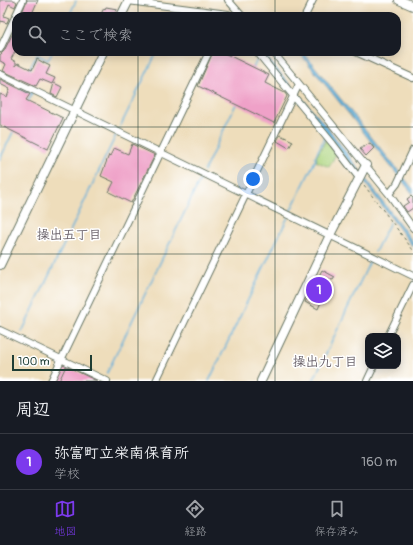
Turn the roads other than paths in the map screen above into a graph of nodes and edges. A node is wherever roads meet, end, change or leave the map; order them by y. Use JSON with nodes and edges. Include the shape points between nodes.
{"nodes":[{"id":1,"x":23,"y":0,"type":"edge"},
{"id":2,"x":312,"y":0,"type":"edge"},
{"id":3,"x":399,"y":0,"type":"edge"},
{"id":4,"x":127,"y":2,"type":"edge"},
{"id":5,"x":230,"y":2,"type":"edge"},
{"id":6,"x":413,"y":6,"type":"edge"},
{"id":7,"x":17,"y":12,"type":"edge"},
{"id":8,"x":123,"y":12,"type":"edge"},
{"id":9,"x":204,"y":12,"type":"edge"},
{"id":10,"x":228,"y":12,"type":"edge"},
{"id":11,"x":239,"y":12,"type":"edge"},
{"id":12,"x":307,"y":12,"type":"edge"},
{"id":13,"x":12,"y":23,"type":"edge"},
{"id":14,"x":0,"y":49,"type":"edge"},
{"id":15,"x":101,"y":56,"type":"edge"},
{"id":16,"x":207,"y":56,"type":"edge"},
{"id":17,"x":260,"y":56,"type":"edge"},
{"id":18,"x":276,"y":56,"type":"edge"},
{"id":19,"x":365,"y":56,"type":"edge"},
{"id":20,"x":0,"y":74,"type":"edge"},
{"id":21,"x":413,"y":78,"type":"edge"},
{"id":22,"x":298,"y":87,"type":"junction"},
{"id":23,"x":294,"y":96,"type":"junction"},
{"id":24,"x":74,"y":110,"type":"junction"},
{"id":25,"x":413,"y":150,"type":"edge"},
{"id":26,"x":160,"y":152,"type":"junction"},
{"id":27,"x":362,"y":172,"type":"junction"},
{"id":28,"x":245,"y":194,"type":"junction"},
{"id":29,"x":389,"y":194,"type":"junction"},
{"id":30,"x":413,"y":228,"type":"edge"},
{"id":31,"x":330,"y":235,"type":"junction"},
{"id":32,"x":0,"y":265,"type":"edge"},
{"id":33,"x":413,"y":276,"type":"edge"},
{"id":34,"x":413,"y":285,"type":"edge"},
{"id":35,"x":0,"y":330,"type":"edge"},
{"id":36,"x":389,"y":333,"type":"edge"},
{"id":37,"x":61,"y":359,"type":"junction"},
{"id":38,"x":373,"y":369,"type":"edge"},
{"id":39,"x":51,"y":381,"type":"edge"},
{"id":40,"x":107,"y":381,"type":"edge"},
{"id":41,"x":156,"y":381,"type":"edge"},
{"id":42,"x":260,"y":381,"type":"edge"},
{"id":43,"x":367,"y":381,"type":"edge"}],
"edges":[{"from":1,"to":7,"type":"street"},
{"from":2,"to":12,"type":"street"},
{"from":3,"to":6,"type":"street"},
{"from":4,"to":8,"type":"street"},
{"from":4,"to":9,"type":"street"},
{"from":5,"to":10,"type":"street"},
{"from":5,"to":11,"type":"street"},
{"from":13,"to":14,"type":"street"},
{"from":15,"to":24,"type":"street"},
{"from":16,"to":26,"type":"street"},
{"from":17,"to":23,"type":"street"},
{"from":18,"to":22,"type":"street"},
{"from":19,"to":21,"type":"street"},
{"from":20,"to":24,"type":"street"},
{"from":22,"to":23,"type":"street"},
{"from":22,"to":27,"type":"street"},
{"from":23,"to":27,"type":"street"},
{"from":23,"to":28,"type":"street"},
{"from":24,"to":26,"type":"street"},
{"from":24,"to":32,"type":"street"},
{"from":25,"to":29,"type":"street"},
{"from":26,"to":28,"type":"street"},
{"from":26,"to":37,"type":"street"},
{"from":27,"to":29,"type":"street"},
{"from":27,"to":31,"type":"street"},
{"from":28,"to":31,"type":"street"},
{"from":28,"to":41,"type":"street"},
{"from":29,"to":30,"type":"street"},
{"from":31,"to":33,"type":"street"},
{"from":31,"to":42,"type":"street"},
{"from":34,"to":36,"type":"street"},
{"from":35,"to":37,"type":"street"},
{"from":37,"to":39,"type":"street"},
{"from":37,"to":40,"type":"street"},
{"from":38,"to":43,"type":"street"}]}
